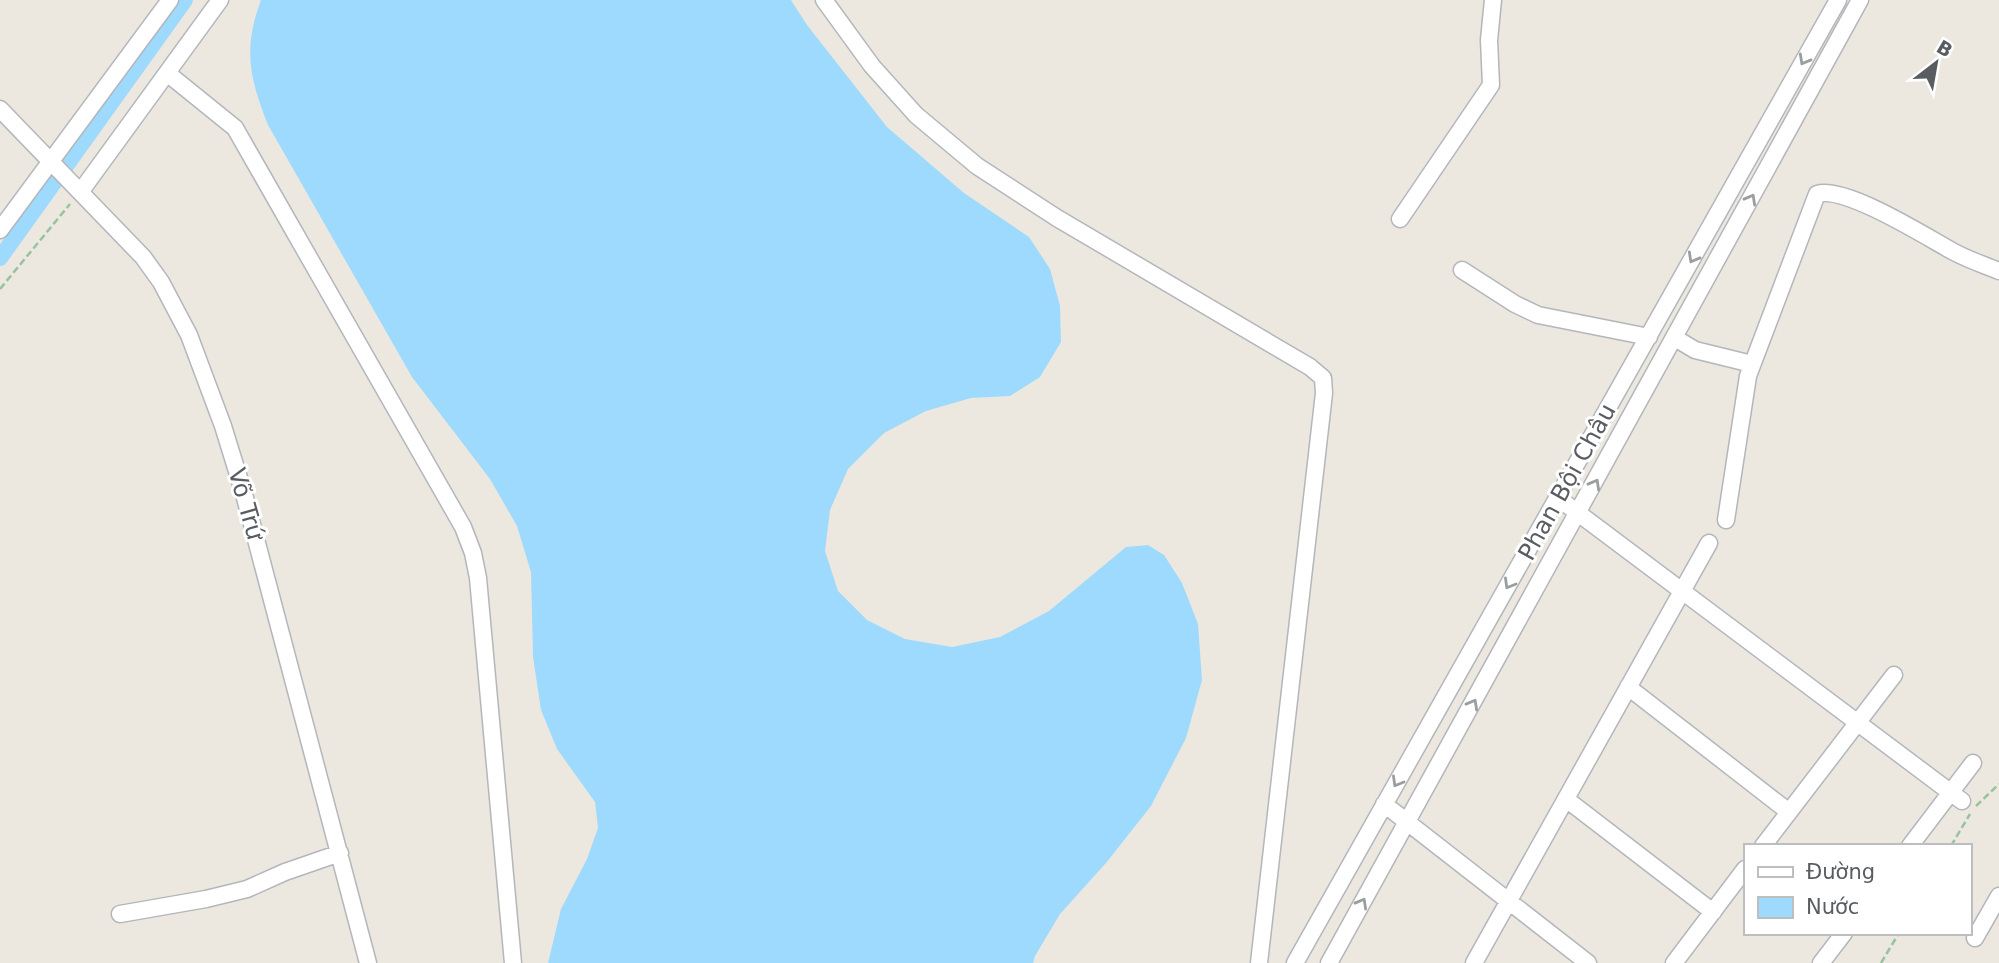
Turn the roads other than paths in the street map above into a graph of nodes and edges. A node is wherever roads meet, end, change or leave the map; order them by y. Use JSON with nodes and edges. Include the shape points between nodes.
{"nodes":[{"id":1,"x":170,"y":0,"type":"edge"},
{"id":2,"x":220,"y":0,"type":"edge"},
{"id":3,"x":824,"y":0,"type":"edge"},
{"id":4,"x":1493,"y":0,"type":"edge"},
{"id":5,"x":1838,"y":0,"type":"edge"},
{"id":6,"x":1860,"y":0,"type":"edge"},
{"id":7,"x":167,"y":73,"type":"junction"},
{"id":8,"x":0,"y":109,"type":"edge"},
{"id":9,"x":50,"y":162,"type":"junction"},
{"id":10,"x":82,"y":191,"type":"junction"},
{"id":11,"x":1400,"y":219,"type":"dead end"},
{"id":12,"x":0,"y":230,"type":"edge"},
{"id":13,"x":1462,"y":270,"type":"dead end"},
{"id":14,"x":1999,"y":271,"type":"edge"},
{"id":15,"x":1649,"y":337,"type":"junction"},
{"id":16,"x":1675,"y":338,"type":"junction"},
{"id":17,"x":1752,"y":364,"type":"junction"},
{"id":18,"x":1558,"y":498,"type":"junction"},
{"id":19,"x":1578,"y":514,"type":"junction"},
{"id":20,"x":1726,"y":520,"type":"dead end"},
{"id":21,"x":1709,"y":543,"type":"dead end"},
{"id":22,"x":1682,"y":592,"type":"junction"},
{"id":23,"x":1894,"y":674,"type":"dead end"},
{"id":24,"x":1629,"y":687,"type":"junction"},
{"id":25,"x":1857,"y":723,"type":"junction"},
{"id":26,"x":1973,"y":763,"type":"dead end"},
{"id":27,"x":1956,"y":797,"type":"junction"},
{"id":28,"x":1566,"y":799,"type":"junction"},
{"id":29,"x":1384,"y":804,"type":"junction"},
{"id":30,"x":1790,"y":812,"type":"junction"},
{"id":31,"x":1407,"y":822,"type":"junction"},
{"id":32,"x":1765,"y":844,"type":"edge"},
{"id":33,"x":1912,"y":844,"type":"edge"},
{"id":34,"x":340,"y":853,"type":"junction"},
{"id":35,"x":1744,"y":871,"type":"edge"},
{"id":36,"x":1999,"y":896,"type":"edge"},
{"id":37,"x":1509,"y":901,"type":"junction"},
{"id":38,"x":1713,"y":912,"type":"junction"},
{"id":39,"x":120,"y":914,"type":"dead end"},
{"id":40,"x":1842,"y":935,"type":"edge"},
{"id":41,"x":1975,"y":938,"type":"dead end"},
{"id":42,"x":368,"y":963,"type":"edge"},
{"id":43,"x":513,"y":963,"type":"edge"},
{"id":44,"x":1259,"y":963,"type":"edge"},
{"id":45,"x":1295,"y":963,"type":"edge"},
{"id":46,"x":1329,"y":963,"type":"edge"},
{"id":47,"x":1474,"y":963,"type":"edge"},
{"id":48,"x":1588,"y":963,"type":"edge"},
{"id":49,"x":1674,"y":963,"type":"edge"},
{"id":50,"x":1821,"y":963,"type":"edge"}],
"edges":[{"from":1,"to":9,"type":"street"},
{"from":2,"to":7,"type":"street"},
{"from":3,"to":44,"type":"street","via":[[872,66],[916,115],[977,166],[1323,378]]},
{"from":4,"to":11,"type":"street","via":[[1491,85]]},
{"from":5,"to":15,"type":"street","name":"Phan Bội Châu","one_way":true},
{"from":16,"to":6,"type":"street","name":"Phan Bội Châu","one_way":true},
{"from":7,"to":10,"type":"street"},
{"from":7,"to":43,"type":"street","via":[[235,128],[463,527],[478,578]]},
{"from":8,"to":9,"type":"street","name":"Võ Trứ"},
{"from":9,"to":10,"type":"street","name":"Võ Trứ"},
{"from":9,"to":12,"type":"street"},
{"from":10,"to":34,"type":"street","name":"Võ Trứ","via":[[143,257],[189,335],[244,494]]},
{"from":13,"to":15,"type":"street","via":[[1538,315]]},
{"from":14,"to":17,"type":"street","via":[[1880,211],[1821,193],[1814,199]]},
{"from":15,"to":18,"type":"street","name":"Phan Bội Châu"},
{"from":16,"to":17,"type":"street","via":[[1695,351]]},
{"from":19,"to":16,"type":"street","name":"Phan Bội Châu","one_way":true},
{"from":17,"to":20,"type":"street"},
{"from":18,"to":19,"type":"street"},
{"from":18,"to":29,"type":"street","name":"Phan Bội Châu","one_way":true},
{"from":19,"to":22,"type":"street"},
{"from":31,"to":19,"type":"street","name":"Phan Bội Châu","one_way":true},
{"from":21,"to":22,"type":"street"},
{"from":22,"to":24,"type":"street"},
{"from":22,"to":25,"type":"street"},
{"from":23,"to":25,"type":"street"},
{"from":24,"to":28,"type":"street"},
{"from":24,"to":30,"type":"street"},
{"from":25,"to":27,"type":"street"},
{"from":25,"to":30,"type":"street"},
{"from":26,"to":27,"type":"street"},
{"from":27,"to":33,"type":"street"},
{"from":28,"to":37,"type":"street"},
{"from":28,"to":38,"type":"street"},
{"from":29,"to":31,"type":"street"},
{"from":29,"to":45,"type":"street","name":"Phan Bội Châu"},
{"from":30,"to":32,"type":"street"},
{"from":31,"to":37,"type":"street"},
{"from":46,"to":31,"type":"street","name":"Phan Bội Châu","one_way":true},
{"from":34,"to":39,"type":"street","via":[[247,888]]},
{"from":34,"to":42,"type":"street","name":"Võ Trứ"},
{"from":35,"to":38,"type":"street"},
{"from":36,"to":41,"type":"street"},
{"from":37,"to":47,"type":"street"},
{"from":37,"to":48,"type":"street"},
{"from":38,"to":49,"type":"street"},
{"from":40,"to":50,"type":"street"}]}
